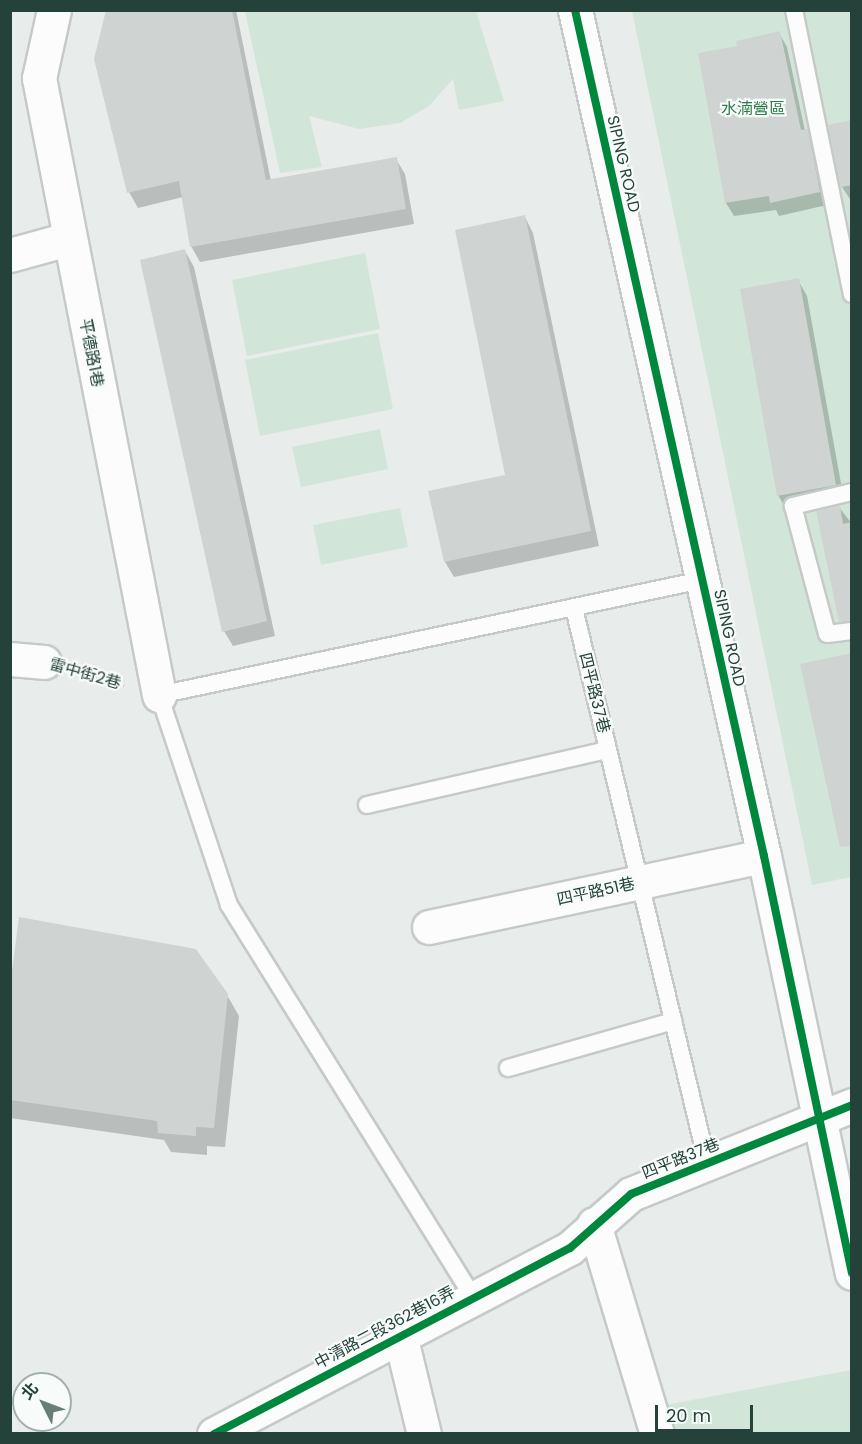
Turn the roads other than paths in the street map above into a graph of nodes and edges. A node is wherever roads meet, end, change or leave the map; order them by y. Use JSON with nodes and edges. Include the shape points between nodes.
{"nodes":[{"id":1,"x":54,"y":10,"type":"edge"},
{"id":2,"x":575,"y":10,"type":"edge"},
{"id":3,"x":794,"y":10,"type":"edge"},
{"id":4,"x":845,"y":216,"type":"edge"},
{"id":5,"x":68,"y":239,"type":"junction"},
{"id":6,"x":10,"y":255,"type":"edge"},
{"id":7,"x":852,"y":294,"type":"edge"},
{"id":8,"x":852,"y":492,"type":"edge"},
{"id":9,"x":702,"y":580,"type":"junction"},
{"id":10,"x":574,"y":608,"type":"junction"},
{"id":11,"x":852,"y":631,"type":"edge"},
{"id":12,"x":10,"y":659,"type":"edge"},
{"id":13,"x":44,"y":662,"type":"road end"},
{"id":14,"x":159,"y":695,"type":"junction"},
{"id":15,"x":608,"y":750,"type":"junction"},
{"id":16,"x":367,"y":805,"type":"dead end"},
{"id":17,"x":764,"y":856,"type":"junction"},
{"id":18,"x":640,"y":882,"type":"junction"},
{"id":19,"x":429,"y":927,"type":"dead end"},
{"id":20,"x":673,"y":1021,"type":"junction"},
{"id":21,"x":508,"y":1068,"type":"dead end"},
{"id":22,"x":852,"y":1105,"type":"edge"},
{"id":23,"x":818,"y":1120,"type":"junction"},
{"id":24,"x":707,"y":1162,"type":"junction"},
{"id":25,"x":594,"y":1224,"type":"junction"},
{"id":26,"x":570,"y":1248,"type":"joint"},
{"id":27,"x":852,"y":1273,"type":"edge"},
{"id":28,"x":473,"y":1297,"type":"junction"},
{"id":29,"x":400,"y":1335,"type":"junction"},
{"id":30,"x":214,"y":1434,"type":"edge"},
{"id":31,"x":424,"y":1434,"type":"edge"},
{"id":32,"x":657,"y":1434,"type":"edge"}],
"edges":[{"from":1,"to":5,"type":"street","name":"平德路1巷","via":[[39,78]]},
{"from":2,"to":9,"type":"street","name":"SIPING ROAD"},
{"from":3,"to":4,"type":"lane"},
{"from":4,"to":7,"type":"lane"},
{"from":5,"to":6,"type":"street"},
{"from":5,"to":14,"type":"street","name":"平德路1巷"},
{"from":8,"to":11,"type":"lane","via":[[793,506],[827,634]]},
{"from":9,"to":10,"type":"lane"},
{"from":9,"to":17,"type":"street","name":"SIPING ROAD"},
{"from":10,"to":14,"type":"lane"},
{"from":10,"to":15,"type":"lane","name":"四平路37巷"},
{"from":12,"to":13,"type":"street","name":"雷中街2巷"},
{"from":14,"to":28,"type":"lane","via":[[229,905]]},
{"from":15,"to":16,"type":"lane"},
{"from":15,"to":18,"type":"lane","name":"四平路37巷"},
{"from":17,"to":18,"type":"street","name":"四平路51巷"},
{"from":17,"to":23,"type":"street","name":"SIPING ROAD"},
{"from":18,"to":19,"type":"street","name":"四平路51巷"},
{"from":18,"to":20,"type":"lane","name":"四平路37巷"},
{"from":20,"to":21,"type":"lane"},
{"from":20,"to":24,"type":"lane","name":"四平路37巷"},
{"from":22,"to":23,"type":"street","name":"四平路37巷"},
{"from":23,"to":24,"type":"street","name":"四平路37巷"},
{"from":23,"to":27,"type":"street","name":"SIPING ROAD"},
{"from":24,"to":25,"type":"street","name":"四平路37巷","via":[[631,1194]]},
{"from":25,"to":26,"type":"street","name":"四平路37巷"},
{"from":25,"to":32,"type":"street"},
{"from":26,"to":28,"type":"street","name":"中清路二段362巷16弄"},
{"from":28,"to":29,"type":"street","name":"中清路二段362巷16弄"},
{"from":29,"to":30,"type":"street","name":"中清路二段362巷16弄"},
{"from":29,"to":31,"type":"street"}]}
